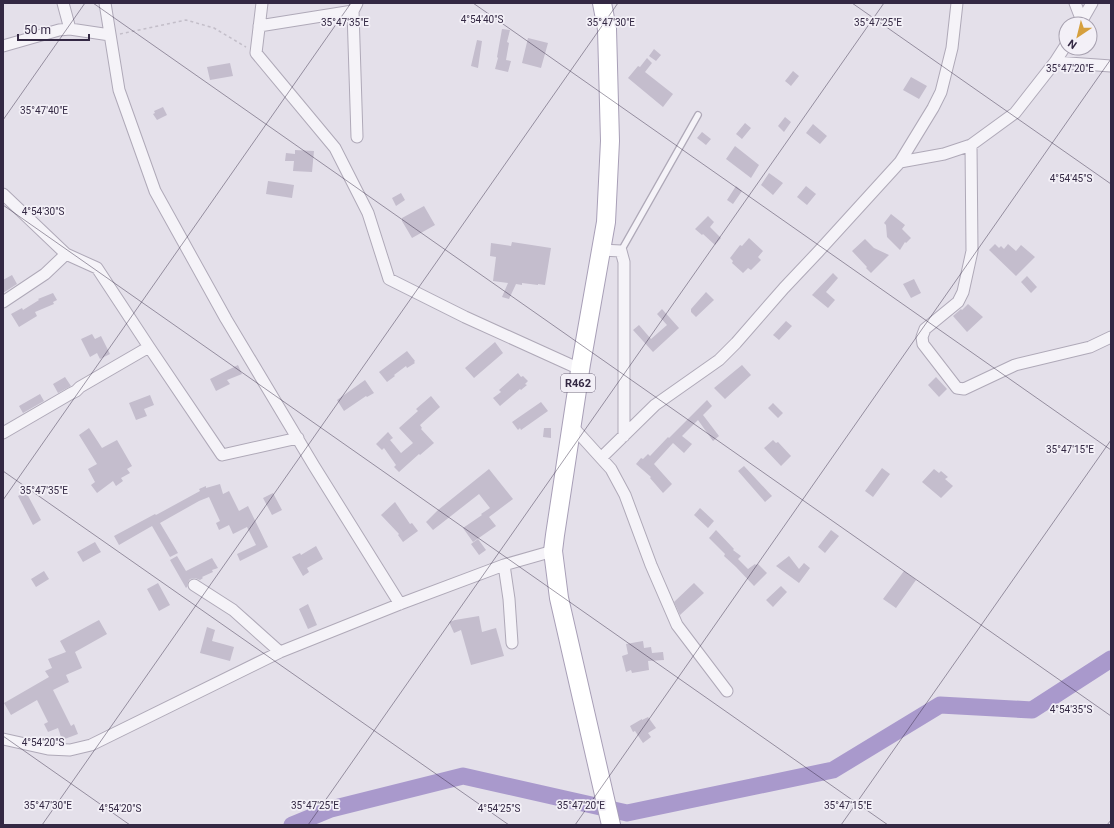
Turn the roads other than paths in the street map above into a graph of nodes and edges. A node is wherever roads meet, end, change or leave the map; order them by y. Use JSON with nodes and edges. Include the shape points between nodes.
{"nodes":[{"id":1,"x":63,"y":3,"type":"edge"},
{"id":2,"x":105,"y":3,"type":"edge"},
{"id":3,"x":262,"y":3,"type":"edge"},
{"id":4,"x":602,"y":3,"type":"edge"},
{"id":5,"x":957,"y":3,"type":"edge"},
{"id":6,"x":1075,"y":3,"type":"edge"},
{"id":7,"x":1092,"y":3,"type":"edge"},
{"id":8,"x":355,"y":7,"type":"edge"},
{"id":9,"x":1079,"y":16,"type":"edge"},
{"id":10,"x":1084,"y":16,"type":"edge"},
{"id":11,"x":259,"y":26,"type":"junction"},
{"id":12,"x":70,"y":30,"type":"junction"},
{"id":13,"x":110,"y":36,"type":"junction"},
{"id":14,"x":3,"y":46,"type":"edge"},
{"id":15,"x":1059,"y":56,"type":"edge"},
{"id":16,"x":1055,"y":62,"type":"junction"},
{"id":17,"x":1111,"y":66,"type":"edge"},
{"id":18,"x":698,"y":115,"type":"dead end"},
{"id":19,"x":357,"y":137,"type":"dead end"},
{"id":20,"x":971,"y":144,"type":"junction"},
{"id":21,"x":900,"y":162,"type":"junction"},
{"id":22,"x":3,"y":194,"type":"edge"},
{"id":23,"x":601,"y":250,"type":"junction"},
{"id":24,"x":621,"y":251,"type":"junction"},
{"id":25,"x":66,"y":254,"type":"junction"},
{"id":26,"x":3,"y":302,"type":"edge"},
{"id":27,"x":1111,"y":337,"type":"edge"},
{"id":28,"x":149,"y":347,"type":"junction"},
{"id":29,"x":581,"y":364,"type":"junction"},
{"id":30,"x":572,"y":426,"type":"junction"},
{"id":31,"x":3,"y":433,"type":"edge"},
{"id":32,"x":624,"y":436,"type":"junction"},
{"id":33,"x":298,"y":438,"type":"junction"},
{"id":34,"x":601,"y":458,"type":"junction"},
{"id":35,"x":553,"y":551,"type":"junction"},
{"id":36,"x":504,"y":565,"type":"junction"},
{"id":37,"x":194,"y":585,"type":"dead end"},
{"id":38,"x":400,"y":604,"type":"junction"},
{"id":39,"x":512,"y":643,"type":"dead end"},
{"id":40,"x":280,"y":652,"type":"junction"},
{"id":41,"x":727,"y":691,"type":"dead end"},
{"id":42,"x":3,"y":739,"type":"edge"},
{"id":43,"x":611,"y":825,"type":"edge"}],
"edges":[{"from":1,"to":12,"type":"street"},
{"from":2,"to":13,"type":"street"},
{"from":3,"to":11,"type":"street"},
{"from":4,"to":23,"type":"main road","number":"R462","via":[[607,29],[610,141],[606,222]]},
{"from":5,"to":21,"type":"street","via":[[952,48],[941,92]]},
{"from":6,"to":9,"type":"street"},
{"from":7,"to":10,"type":"street"},
{"from":8,"to":11,"type":"street"},
{"from":8,"to":19,"type":"street"},
{"from":11,"to":29,"type":"street","via":[[256,53],[335,148],[368,213],[389,279],[573,366]]},
{"from":12,"to":13,"type":"street"},
{"from":12,"to":14,"type":"street","via":[[59,30]]},
{"from":13,"to":33,"type":"street","via":[[119,90],[155,191],[226,319]]},
{"from":15,"to":16,"type":"street"},
{"from":16,"to":17,"type":"street"},
{"from":16,"to":20,"type":"street","via":[[1015,113]]},
{"from":18,"to":24,"type":"lane"},
{"from":20,"to":21,"type":"street","via":[[944,154]]},
{"from":20,"to":27,"type":"street","via":[[972,251],[963,292],[958,302],[925,329],[923,344],[957,388],[964,389],[1015,365],[1090,347]]},
{"from":21,"to":32,"type":"street","via":[[719,360],[655,405]]},
{"from":22,"to":25,"type":"street"},
{"from":23,"to":24,"type":"street"},
{"from":23,"to":29,"type":"main road","number":"R462"},
{"from":24,"to":32,"type":"street","via":[[624,262]]},
{"from":25,"to":26,"type":"street","via":[[45,274]]},
{"from":25,"to":28,"type":"street","via":[[97,268]]},
{"from":28,"to":31,"type":"street"},
{"from":28,"to":33,"type":"street","via":[[222,455]]},
{"from":29,"to":30,"type":"main road","number":"R462"},
{"from":30,"to":34,"type":"street"},
{"from":30,"to":35,"type":"main road","number":"R462"},
{"from":32,"to":34,"type":"street"},
{"from":33,"to":38,"type":"street"},
{"from":34,"to":41,"type":"street","via":[[611,469],[625,495],[677,625]]},
{"from":35,"to":36,"type":"street"},
{"from":35,"to":43,"type":"main road","number":"R462","via":[[558,598]]},
{"from":36,"to":38,"type":"street"},
{"from":36,"to":39,"type":"street","via":[[510,599]]},
{"from":37,"to":40,"type":"street","via":[[234,610]]},
{"from":38,"to":40,"type":"street"},
{"from":40,"to":42,"type":"street","via":[[91,745],[70,750],[48,749]]}]}
